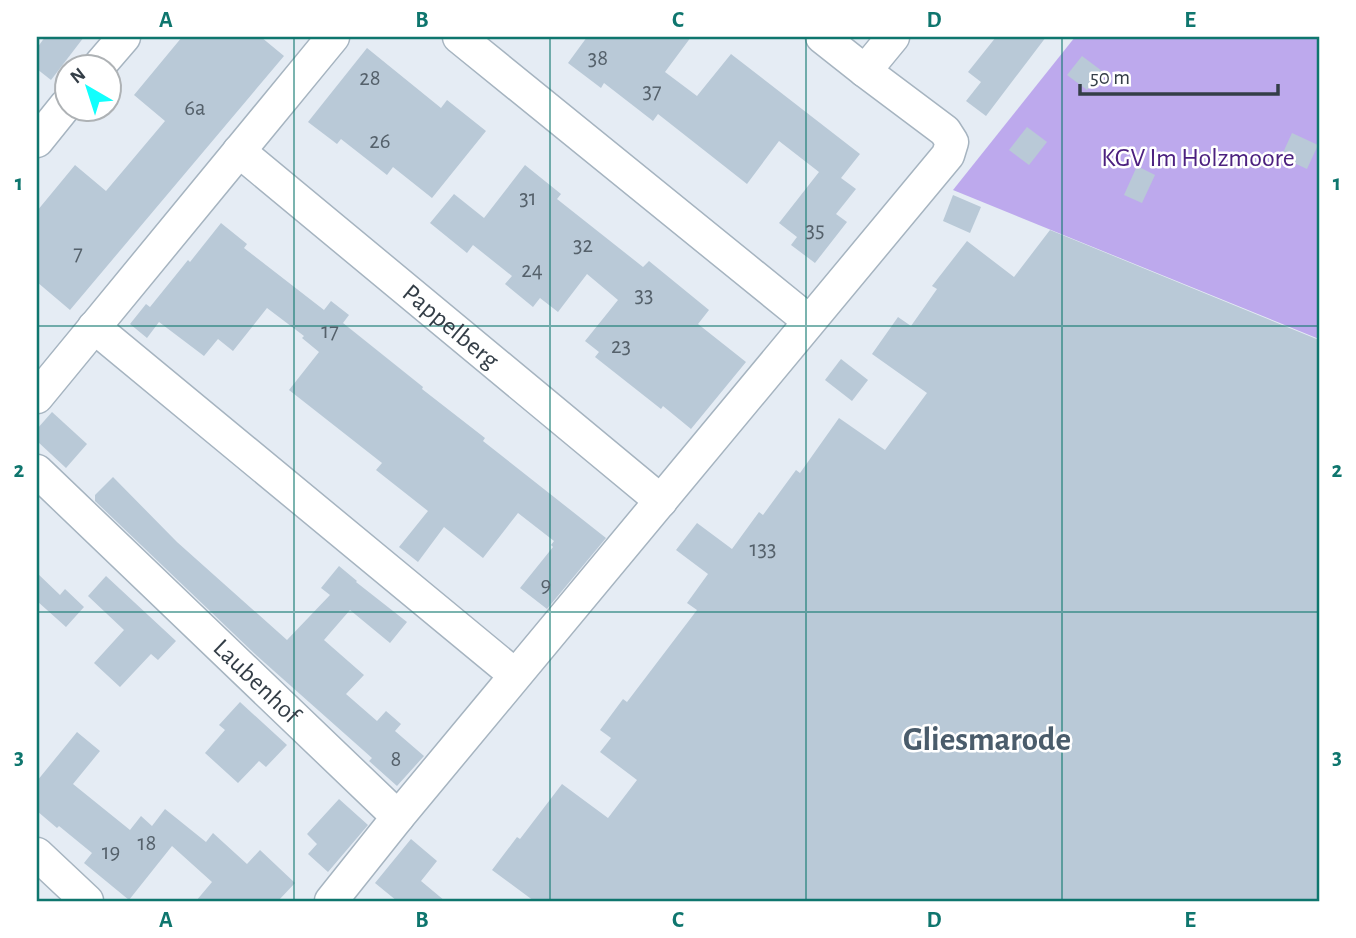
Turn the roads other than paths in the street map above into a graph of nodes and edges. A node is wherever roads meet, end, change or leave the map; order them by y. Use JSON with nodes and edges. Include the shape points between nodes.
{"nodes":[{"id":1,"x":124,"y":37,"type":"edge"},
{"id":2,"x":333,"y":37,"type":"edge"},
{"id":3,"x":459,"y":37,"type":"edge"},
{"id":4,"x":822,"y":37,"type":"edge"},
{"id":5,"x":893,"y":37,"type":"edge"},
{"id":6,"x":111,"y":52,"type":"edge"},
{"id":7,"x":865,"y":71,"type":"junction"},
{"id":8,"x":52,"y":122,"type":"edge"},
{"id":9,"x":37,"y":141,"type":"edge"},
{"id":10,"x":239,"y":151,"type":"junction"},
{"id":11,"x":809,"y":321,"type":"junction"},
{"id":12,"x":94,"y":327,"type":"junction"},
{"id":13,"x":37,"y":397,"type":"edge"},
{"id":14,"x":37,"y":471,"type":"edge"},
{"id":15,"x":661,"y":501,"type":"junction"},
{"id":16,"x":516,"y":675,"type":"junction"},
{"id":17,"x":398,"y":817,"type":"junction"},
{"id":18,"x":37,"y":854,"type":"edge"},
{"id":19,"x":87,"y":901,"type":"edge"},
{"id":20,"x":331,"y":901,"type":"edge"}],
"edges":[{"from":1,"to":6,"type":"street"},
{"from":2,"to":10,"type":"street"},
{"from":3,"to":11,"type":"street"},
{"from":4,"to":7,"type":"street"},
{"from":5,"to":7,"type":"street"},
{"from":7,"to":11,"type":"street","via":[[945,131],[952,142],[948,155]]},
{"from":8,"to":9,"type":"street"},
{"from":10,"to":12,"type":"street"},
{"from":10,"to":15,"type":"street","name":"Pappelberg"},
{"from":11,"to":15,"type":"street"},
{"from":12,"to":13,"type":"street"},
{"from":12,"to":16,"type":"street"},
{"from":14,"to":17,"type":"street","name":"Laubenhof"},
{"from":15,"to":16,"type":"street"},
{"from":16,"to":17,"type":"street"},
{"from":17,"to":20,"type":"street"},
{"from":18,"to":19,"type":"street"}]}
